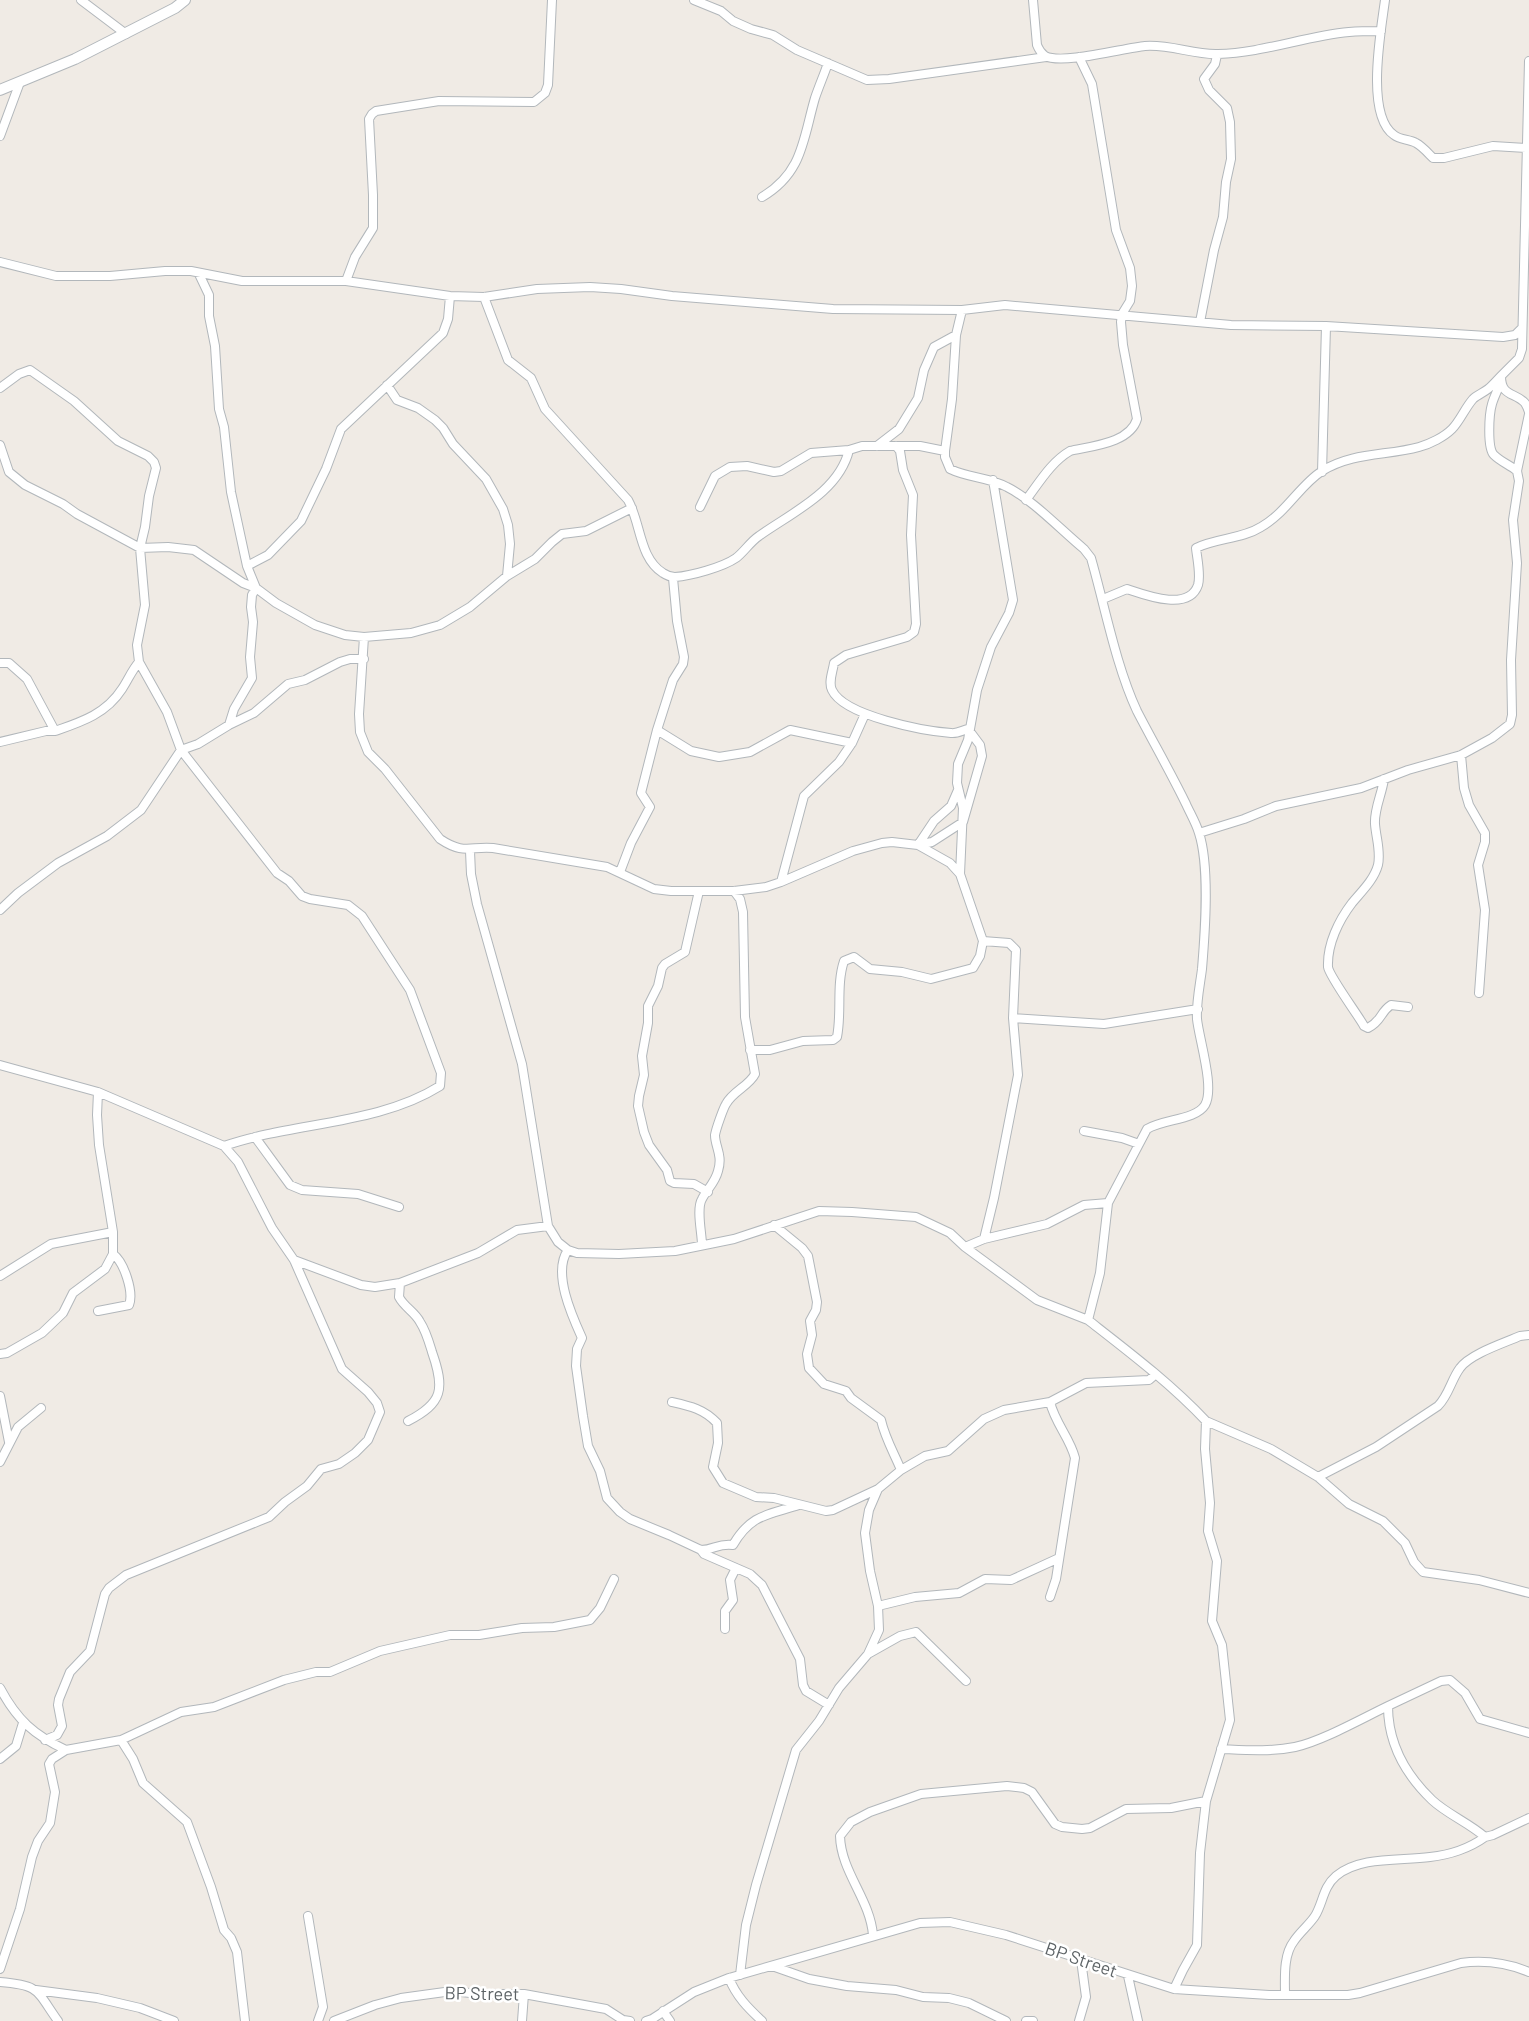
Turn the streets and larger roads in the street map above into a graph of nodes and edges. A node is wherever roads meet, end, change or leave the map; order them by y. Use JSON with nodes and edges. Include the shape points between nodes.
{"nodes":[{"id":1,"x":81,"y":0,"type":"edge"},
{"id":2,"x":185,"y":0,"type":"edge"},
{"id":3,"x":552,"y":0,"type":"edge"},
{"id":4,"x":694,"y":0,"type":"edge"},
{"id":5,"x":1032,"y":0,"type":"edge"},
{"id":6,"x":1385,"y":0,"type":"edge"},
{"id":7,"x":1381,"y":31,"type":"junction"},
{"id":8,"x":126,"y":34,"type":"junction"},
{"id":9,"x":1217,"y":55,"type":"junction"},
{"id":10,"x":1046,"y":57,"type":"junction"},
{"id":11,"x":1078,"y":57,"type":"junction"},
{"id":12,"x":1529,"y":61,"type":"edge"},
{"id":13,"x":828,"y":63,"type":"junction"},
{"id":14,"x":20,"y":82,"type":"junction"},
{"id":15,"x":0,"y":90,"type":"edge"},
{"id":16,"x":0,"y":136,"type":"edge"},
{"id":17,"x":1528,"y":148,"type":"edge"},
{"id":18,"x":762,"y":197,"type":"dead end"},
{"id":19,"x":0,"y":262,"type":"edge"},
{"id":20,"x":1526,"y":266,"type":"edge"},
{"id":21,"x":200,"y":274,"type":"junction"},
{"id":22,"x":346,"y":281,"type":"junction"},
{"id":23,"x":450,"y":296,"type":"junction"},
{"id":24,"x":484,"y":297,"type":"junction"},
{"id":25,"x":962,"y":310,"type":"junction"},
{"id":26,"x":1122,"y":314,"type":"junction"},
{"id":27,"x":1200,"y":322,"type":"junction"},
{"id":28,"x":1326,"y":326,"type":"junction"},
{"id":29,"x":1522,"y":328,"type":"junction"},
{"id":30,"x":956,"y":335,"type":"junction"},
{"id":31,"x":1501,"y":379,"type":"junction"},
{"id":32,"x":387,"y":386,"type":"junction"},
{"id":33,"x":0,"y":387,"type":"edge"},
{"id":34,"x":1529,"y":413,"type":"edge"},
{"id":35,"x":0,"y":445,"type":"edge"},
{"id":36,"x":877,"y":446,"type":"junction"},
{"id":37,"x":896,"y":446,"type":"junction"},
{"id":38,"x":849,"y":450,"type":"junction"},
{"id":39,"x":945,"y":451,"type":"junction"},
{"id":40,"x":1517,"y":471,"type":"junction"},
{"id":41,"x":1322,"y":472,"type":"junction"},
{"id":42,"x":993,"y":480,"type":"junction"},
{"id":43,"x":1026,"y":500,"type":"junction"},
{"id":44,"x":700,"y":507,"type":"dead end"},
{"id":45,"x":632,"y":508,"type":"junction"},
{"id":46,"x":140,"y":548,"type":"junction"},
{"id":47,"x":247,"y":566,"type":"junction"},
{"id":48,"x":507,"y":576,"type":"junction"},
{"id":49,"x":673,"y":578,"type":"junction"},
{"id":50,"x":256,"y":588,"type":"junction"},
{"id":51,"x":1103,"y":599,"type":"junction"},
{"id":52,"x":364,"y":637,"type":"junction"},
{"id":53,"x":364,"y":659,"type":"junction"},
{"id":54,"x":139,"y":662,"type":"junction"},
{"id":55,"x":0,"y":663,"type":"edge"},
{"id":56,"x":865,"y":714,"type":"junction"},
{"id":57,"x":229,"y":725,"type":"junction"},
{"id":58,"x":968,"y":729,"type":"junction"},
{"id":59,"x":55,"y":730,"type":"junction"},
{"id":60,"x":657,"y":730,"type":"junction"},
{"id":61,"x":0,"y":742,"type":"edge"},
{"id":62,"x":852,"y":742,"type":"junction"},
{"id":63,"x":181,"y":750,"type":"junction"},
{"id":64,"x":1461,"y":755,"type":"junction"},
{"id":65,"x":1384,"y":779,"type":"junction"},
{"id":66,"x":958,"y":790,"type":"junction"},
{"id":67,"x":963,"y":822,"type":"junction"},
{"id":68,"x":1199,"y":833,"type":"junction"},
{"id":69,"x":918,"y":846,"type":"junction"},
{"id":70,"x":471,"y":851,"type":"junction"},
{"id":71,"x":620,"y":872,"type":"junction"},
{"id":72,"x":960,"y":874,"type":"junction"},
{"id":73,"x":781,"y":882,"type":"junction"},
{"id":74,"x":699,"y":891,"type":"junction"},
{"id":75,"x":734,"y":891,"type":"junction"},
{"id":76,"x":0,"y":910,"type":"edge"},
{"id":77,"x":983,"y":941,"type":"junction"},
{"id":78,"x":1479,"y":993,"type":"dead end"},
{"id":79,"x":1408,"y":1007,"type":"dead end"},
{"id":80,"x":1198,"y":1009,"type":"junction"},
{"id":81,"x":1013,"y":1018,"type":"junction"},
{"id":82,"x":750,"y":1050,"type":"junction"},
{"id":83,"x":0,"y":1065,"type":"edge"},
{"id":84,"x":98,"y":1092,"type":"junction"},
{"id":85,"x":1084,"y":1131,"type":"dead end"},
{"id":86,"x":255,"y":1137,"type":"junction"},
{"id":87,"x":1139,"y":1144,"type":"junction"},
{"id":88,"x":224,"y":1146,"type":"junction"},
{"id":89,"x":708,"y":1192,"type":"junction"},
{"id":90,"x":1108,"y":1203,"type":"junction"},
{"id":91,"x":399,"y":1207,"type":"dead end"},
{"id":92,"x":774,"y":1225,"type":"junction"},
{"id":93,"x":548,"y":1226,"type":"junction"},
{"id":94,"x":113,"y":1232,"type":"junction"},
{"id":95,"x":984,"y":1239,"type":"junction"},
{"id":96,"x":702,"y":1245,"type":"junction"},
{"id":97,"x":965,"y":1247,"type":"junction"},
{"id":98,"x":568,"y":1250,"type":"junction"},
{"id":99,"x":113,"y":1254,"type":"junction"},
{"id":100,"x":294,"y":1260,"type":"junction"},
{"id":101,"x":0,"y":1276,"type":"edge"},
{"id":102,"x":400,"y":1283,"type":"junction"},
{"id":103,"x":98,"y":1311,"type":"dead end"},
{"id":104,"x":1088,"y":1320,"type":"junction"},
{"id":105,"x":1529,"y":1335,"type":"edge"},
{"id":106,"x":0,"y":1354,"type":"edge"},
{"id":107,"x":1156,"y":1374,"type":"junction"},
{"id":108,"x":0,"y":1396,"type":"edge"},
{"id":109,"x":672,"y":1402,"type":"dead end"},
{"id":110,"x":1050,"y":1402,"type":"junction"},
{"id":111,"x":41,"y":1408,"type":"dead end"},
{"id":112,"x":408,"y":1421,"type":"dead end"},
{"id":113,"x":1206,"y":1421,"type":"junction"},
{"id":114,"x":9,"y":1442,"type":"junction"},
{"id":115,"x":0,"y":1462,"type":"edge"},
{"id":116,"x":901,"y":1470,"type":"junction"},
{"id":117,"x":1318,"y":1478,"type":"junction"},
{"id":118,"x":878,"y":1489,"type":"junction"},
{"id":119,"x":799,"y":1504,"type":"junction"},
{"id":120,"x":701,"y":1550,"type":"junction"},
{"id":121,"x":1059,"y":1558,"type":"junction"},
{"id":122,"x":736,"y":1568,"type":"junction"},
{"id":123,"x":614,"y":1579,"type":"dead end"},
{"id":124,"x":1529,"y":1593,"type":"edge"},
{"id":125,"x":1050,"y":1597,"type":"dead end"},
{"id":126,"x":878,"y":1606,"type":"junction"},
{"id":127,"x":725,"y":1629,"type":"dead end"},
{"id":128,"x":868,"y":1654,"type":"junction"},
{"id":129,"x":966,"y":1681,"type":"dead end"},
{"id":130,"x":0,"y":1688,"type":"edge"},
{"id":131,"x":829,"y":1705,"type":"junction"},
{"id":132,"x":1388,"y":1706,"type":"junction"},
{"id":133,"x":23,"y":1723,"type":"junction"},
{"id":134,"x":1529,"y":1733,"type":"edge"},
{"id":135,"x":45,"y":1740,"type":"junction"},
{"id":136,"x":121,"y":1740,"type":"junction"},
{"id":137,"x":1221,"y":1749,"type":"junction"},
{"id":138,"x":66,"y":1750,"type":"junction"},
{"id":139,"x":0,"y":1758,"type":"edge"},
{"id":140,"x":1206,"y":1801,"type":"junction"},
{"id":141,"x":1529,"y":1818,"type":"edge"},
{"id":142,"x":1485,"y":1837,"type":"junction"},
{"id":143,"x":308,"y":1916,"type":"dead end"},
{"id":144,"x":873,"y":1935,"type":"junction"},
{"id":145,"x":1081,"y":1960,"type":"junction"},
{"id":146,"x":772,"y":1966,"type":"junction"},
{"id":147,"x":0,"y":1969,"type":"edge"},
{"id":148,"x":1529,"y":1972,"type":"edge"},
{"id":149,"x":740,"y":1975,"type":"junction"},
{"id":150,"x":1128,"y":1976,"type":"junction"},
{"id":151,"x":729,"y":1978,"type":"junction"},
{"id":152,"x":0,"y":1982,"type":"edge"},
{"id":153,"x":1174,"y":1989,"type":"junction"},
{"id":154,"x":36,"y":1990,"type":"junction"},
{"id":155,"x":524,"y":1994,"type":"junction"},
{"id":156,"x":1285,"y":1995,"type":"junction"},
{"id":157,"x":663,"y":2011,"type":"junction"},
{"id":158,"x":626,"y":2020,"type":"edge"},
{"id":159,"x":58,"y":2021,"type":"edge"},
{"id":160,"x":174,"y":2021,"type":"edge"},
{"id":161,"x":245,"y":2021,"type":"edge"},
{"id":162,"x":318,"y":2021,"type":"edge"},
{"id":163,"x":334,"y":2021,"type":"edge"},
{"id":164,"x":522,"y":2021,"type":"edge"},
{"id":165,"x":646,"y":2021,"type":"edge"},
{"id":166,"x":670,"y":2021,"type":"edge"},
{"id":167,"x":762,"y":2021,"type":"edge"},
{"id":168,"x":1006,"y":2021,"type":"edge"},
{"id":169,"x":1026,"y":2021,"type":"edge"},
{"id":170,"x":1033,"y":2021,"type":"edge"},
{"id":171,"x":1079,"y":2021,"type":"edge"},
{"id":172,"x":1138,"y":2021,"type":"edge"}],
"edges":[{"from":1,"to":8,"type":"street"},
{"from":2,"to":8,"type":"street"},
{"from":3,"to":22,"type":"street","via":[[548,84],[545,93],[534,102],[439,101],[372,114],[369,141],[373,228]]},
{"from":4,"to":13,"type":"street"},
{"from":5,"to":10,"type":"street","via":[[1037,45]]},
{"from":6,"to":7,"type":"street"},
{"from":7,"to":9,"type":"street","via":[[1348,32]]},
{"from":7,"to":17,"type":"street","via":[[1378,111],[1394,135],[1417,143],[1433,158],[1493,146]]},
{"from":8,"to":14,"type":"street"},
{"from":9,"to":11,"type":"street","via":[[1146,46]]},
{"from":9,"to":27,"type":"street","via":[[1204,79],[1227,108],[1231,159],[1223,218]]},
{"from":10,"to":11,"type":"street"},
{"from":10,"to":13,"type":"street","via":[[867,80]]},
{"from":11,"to":26,"type":"street","via":[[1092,84],[1116,230],[1130,268],[1130,301]]},
{"from":12,"to":17,"type":"street"},
{"from":13,"to":18,"type":"street","via":[[800,156],[777,188]]},
{"from":14,"to":15,"type":"street"},
{"from":14,"to":16,"type":"street"},
{"from":17,"to":20,"type":"street"},
{"from":19,"to":21,"type":"street","via":[[56,276],[165,271]]},
{"from":20,"to":29,"type":"street"},
{"from":21,"to":22,"type":"street","via":[[242,281]]},
{"from":21,"to":47,"type":"street","via":[[209,295],[219,409]]},
{"from":22,"to":23,"type":"street"},
{"from":23,"to":24,"type":"street"},
{"from":23,"to":32,"type":"street","via":[[443,333]]},
{"from":24,"to":25,"type":"street","via":[[590,287],[833,309]]},
{"from":24,"to":45,"type":"street","via":[[508,360],[531,378],[546,409]]},
{"from":25,"to":26,"type":"street","via":[[1005,305]]},
{"from":25,"to":30,"type":"street"},
{"from":26,"to":27,"type":"street"},
{"from":26,"to":43,"type":"street","via":[[1135,426],[1127,435],[1063,455]]},
{"from":27,"to":28,"type":"street"},
{"from":28,"to":29,"type":"street","via":[[1503,337],[1515,335]]},
{"from":28,"to":41,"type":"street"},
{"from":29,"to":31,"type":"street","via":[[1519,358]]},
{"from":30,"to":36,"type":"street","via":[[934,347],[918,398],[899,429]]},
{"from":30,"to":39,"type":"street"},
{"from":31,"to":34,"type":"street","via":[[1508,394],[1524,402]]},
{"from":31,"to":40,"type":"street","via":[[1492,405],[1491,450]]},
{"from":31,"to":41,"type":"street","via":[[1474,398],[1452,429],[1436,440],[1420,447],[1360,456]]},
{"from":32,"to":47,"type":"street","via":[[341,429],[301,521],[268,555]]},
{"from":32,"to":48,"type":"street","via":[[397,400],[418,408],[444,428],[453,444],[486,479],[508,525]]},
{"from":33,"to":46,"type":"street","via":[[30,370],[74,401],[117,441],[154,462]]},
{"from":34,"to":40,"type":"street"},
{"from":35,"to":46,"type":"street","via":[[9,472],[17,479]]},
{"from":36,"to":37,"type":"street"},
{"from":36,"to":38,"type":"street"},
{"from":37,"to":39,"type":"street"},
{"from":37,"to":56,"type":"street","via":[[913,495],[916,624],[914,632],[906,637],[846,655],[834,663],[832,692]]},
{"from":38,"to":44,"type":"street","via":[[811,453],[781,471],[730,467],[715,476]]},
{"from":38,"to":49,"type":"street","via":[[840,471],[819,495],[756,538],[735,559]]},
{"from":39,"to":42,"type":"street","via":[[950,469]]},
{"from":40,"to":64,"type":"street","via":[[1512,715],[1510,724]]},
{"from":41,"to":51,"type":"street","via":[[1261,528],[1196,548],[1199,584],[1184,600],[1152,598],[1127,589]]},
{"from":42,"to":43,"type":"street"},
{"from":42,"to":58,"type":"street","via":[[1013,600],[976,690]]},
{"from":43,"to":51,"type":"street","via":[[1091,558]]},
{"from":45,"to":48,"type":"street","via":[[586,531],[562,534],[535,559]]},
{"from":45,"to":49,"type":"street","via":[[647,556],[661,572]]},
{"from":46,"to":50,"type":"street","via":[[194,550]]},
{"from":46,"to":54,"type":"street","via":[[145,605],[137,645]]},
{"from":47,"to":50,"type":"street"},
{"from":48,"to":52,"type":"street","via":[[470,607],[440,625],[411,633]]},
{"from":49,"to":60,"type":"street","via":[[684,657]]},
{"from":50,"to":52,"type":"street","via":[[315,625]]},
{"from":50,"to":57,"type":"street","via":[[251,607],[252,678]]},
{"from":51,"to":68,"type":"street","via":[[1136,709]]},
{"from":52,"to":53,"type":"street"},
{"from":53,"to":57,"type":"street","via":[[350,659],[288,684],[254,713]]},
{"from":53,"to":70,"type":"street","via":[[358,714],[368,752],[440,840]]},
{"from":54,"to":59,"type":"street","via":[[121,691],[101,711],[88,720]]},
{"from":54,"to":63,"type":"street","via":[[167,712]]},
{"from":55,"to":59,"type":"street","via":[[9,663],[27,679]]},
{"from":56,"to":58,"type":"street","via":[[953,734]]},
{"from":56,"to":62,"type":"street"},
{"from":57,"to":63,"type":"street"},
{"from":58,"to":66,"type":"street","via":[[968,740],[957,764]]},
{"from":58,"to":67,"type":"street","via":[[980,745],[982,756]]},
{"from":59,"to":61,"type":"street"},
{"from":60,"to":62,"type":"street","via":[[691,751],[718,757],[750,752],[790,730]]},
{"from":60,"to":71,"type":"street","via":[[642,793],[650,807]]},
{"from":62,"to":73,"type":"street","via":[[839,762],[804,796]]},
{"from":63,"to":76,"type":"street","via":[[141,810],[107,836],[58,863]]},
{"from":63,"to":86,"type":"street","via":[[277,873],[302,896],[348,905],[362,916],[410,990],[441,1073],[440,1086],[425,1095],[375,1112]]},
{"from":64,"to":65,"type":"street"},
{"from":64,"to":78,"type":"street","via":[[1469,805],[1485,833],[1478,866],[1485,910]]},
{"from":65,"to":68,"type":"street","via":[[1361,788],[1276,806]]},
{"from":65,"to":79,"type":"street","via":[[1376,809],[1378,865],[1335,930],[1328,969],[1368,1028],[1377,1024],[1391,1005]]},
{"from":66,"to":67,"type":"street"},
{"from":66,"to":69,"type":"street","via":[[951,806],[934,821]]},
{"from":67,"to":69,"type":"street","via":[[932,842]]},
{"from":67,"to":72,"type":"street"},
{"from":68,"to":80,"type":"street","via":[[1205,877]]},
{"from":69,"to":72,"type":"street","via":[[950,863]]},
{"from":69,"to":73,"type":"street","via":[[882,843]]},
{"from":70,"to":71,"type":"street","via":[[493,848]]},
{"from":70,"to":93,"type":"street","via":[[477,904],[522,1064]]},
{"from":71,"to":74,"type":"street","via":[[654,889]]},
{"from":72,"to":77,"type":"street"},
{"from":73,"to":75,"type":"street"},
{"from":74,"to":75,"type":"street"},
{"from":74,"to":89,"type":"street","via":[[685,952],[662,968],[648,1006],[638,1106],[646,1138],[670,1181],[694,1184]]},
{"from":75,"to":82,"type":"street","via":[[743,912],[745,1017]]},
{"from":77,"to":81,"type":"street","via":[[1009,943],[1016,950]]},
{"from":77,"to":82,"type":"street","via":[[973,968],[931,979],[870,969],[854,957],[844,961],[837,1038]]},
{"from":80,"to":81,"type":"street","via":[[1104,1024]]},
{"from":80,"to":87,"type":"street","via":[[1206,1104],[1198,1112],[1147,1129]]},
{"from":81,"to":95,"type":"street","via":[[1018,1075]]},
{"from":82,"to":89,"type":"street","via":[[755,1074],[726,1104],[715,1135],[720,1152],[719,1170]]},
{"from":83,"to":84,"type":"street"},
{"from":84,"to":88,"type":"street"},
{"from":84,"to":94,"type":"street","via":[[99,1145]]},
{"from":85,"to":87,"type":"street"},
{"from":86,"to":88,"type":"street"},
{"from":86,"to":91,"type":"street","via":[[290,1185],[302,1190],[358,1194]]},
{"from":87,"to":90,"type":"street"},
{"from":88,"to":100,"type":"street","via":[[238,1162],[272,1228]]},
{"from":89,"to":96,"type":"street","via":[[699,1207]]},
{"from":90,"to":95,"type":"street","via":[[1084,1205],[1047,1224]]},
{"from":90,"to":104,"type":"street","via":[[1100,1273]]},
{"from":92,"to":96,"type":"street"},
{"from":92,"to":97,"type":"street","via":[[819,1211],[916,1217],[950,1233]]},
{"from":92,"to":116,"type":"street","via":[[808,1256],[817,1302],[810,1321],[809,1368],[824,1384],[846,1391],[881,1420]]},
{"from":93,"to":98,"type":"street"},
{"from":93,"to":102,"type":"street","via":[[517,1230],[478,1253]]},
{"from":94,"to":99,"type":"street"},
{"from":94,"to":101,"type":"street","via":[[51,1244]]},
{"from":95,"to":97,"type":"street"},
{"from":96,"to":98,"type":"street","via":[[675,1251],[619,1254]]},
{"from":97,"to":104,"type":"street","via":[[1037,1300]]},
{"from":98,"to":120,"type":"street","via":[[562,1266],[569,1308],[582,1338],[576,1366],[583,1416],[588,1446],[607,1498],[630,1519]]},
{"from":99,"to":103,"type":"street","via":[[122,1265],[131,1303]]},
{"from":99,"to":106,"type":"street","via":[[105,1269],[73,1293],[63,1313],[42,1333]]},
{"from":100,"to":102,"type":"street","via":[[361,1285]]},
{"from":100,"to":135,"type":"street","via":[[342,1369],[377,1403],[380,1412],[368,1440],[339,1464],[321,1469],[270,1517],[126,1575],[109,1588],[90,1651],[70,1672],[60,1699],[62,1726],[57,1735]]},
{"from":102,"to":112,"type":"street","via":[[399,1297],[420,1320],[438,1369],[439,1383],[434,1404]]},
{"from":104,"to":107,"type":"street"},
{"from":105,"to":117,"type":"street","via":[[1466,1361],[1438,1406],[1376,1447]]},
{"from":107,"to":110,"type":"street","via":[[1149,1380],[1086,1383]]},
{"from":107,"to":113,"type":"street"},
{"from":108,"to":114,"type":"street"},
{"from":109,"to":119,"type":"street","via":[[699,1408],[717,1423],[713,1467],[723,1483],[756,1497]]},
{"from":110,"to":116,"type":"street","via":[[1004,1410],[984,1419],[948,1451],[925,1456]]},
{"from":110,"to":121,"type":"street","via":[[1075,1458]]},
{"from":111,"to":114,"type":"street","via":[[18,1427]]},
{"from":113,"to":117,"type":"street","via":[[1271,1449]]},
{"from":113,"to":137,"type":"street","via":[[1208,1531],[1217,1561],[1212,1621],[1222,1645],[1230,1712]]},
{"from":114,"to":115,"type":"street"},
{"from":116,"to":118,"type":"street"},
{"from":117,"to":124,"type":"street","via":[[1349,1504],[1383,1521],[1405,1543],[1423,1572],[1479,1580]]},
{"from":118,"to":119,"type":"street","via":[[833,1510]]},
{"from":118,"to":126,"type":"street","via":[[865,1533]]},
{"from":119,"to":120,"type":"street","via":[[758,1518],[733,1545],[722,1543]]},
{"from":120,"to":122,"type":"street"},
{"from":121,"to":125,"type":"street"},
{"from":121,"to":126,"type":"street","via":[[1011,1580],[985,1579],[959,1593]]},
{"from":122,"to":127,"type":"street","via":[[730,1580],[733,1600],[725,1611]]},
{"from":122,"to":131,"type":"street","via":[[762,1585],[800,1659],[802,1685]]},
{"from":123,"to":136,"type":"street","via":[[590,1620],[554,1627],[450,1635],[380,1651],[330,1672],[284,1680],[214,1707],[181,1712]]},
{"from":126,"to":128,"type":"street","via":[[879,1630]]},
{"from":128,"to":129,"type":"street","via":[[900,1636],[916,1632]]},
{"from":128,"to":131,"type":"street"},
{"from":130,"to":133,"type":"street"},
{"from":131,"to":149,"type":"street","via":[[796,1750],[746,1925]]},
{"from":132,"to":134,"type":"street","via":[[1450,1680],[1464,1693],[1480,1719]]},
{"from":132,"to":137,"type":"street","via":[[1294,1748]]},
{"from":132,"to":142,"type":"street","via":[[1393,1742],[1410,1774],[1433,1801]]},
{"from":133,"to":135,"type":"street"},
{"from":133,"to":139,"type":"street","via":[[16,1746]]},
{"from":135,"to":138,"type":"street"},
{"from":136,"to":138,"type":"street"},
{"from":136,"to":161,"type":"street","via":[[143,1783],[187,1822],[224,1929],[237,1952]]},
{"from":137,"to":140,"type":"street"},
{"from":138,"to":147,"type":"street","via":[[50,1764],[55,1792],[52,1816],[32,1857]]},
{"from":140,"to":144,"type":"street","via":[[1171,1808],[1126,1809],[1082,1829],[1055,1824],[1032,1792],[1007,1786],[921,1794],[870,1812],[851,1822],[840,1836],[840,1853],[872,1920]]},
{"from":140,"to":153,"type":"street","via":[[1197,1945]]},
{"from":141,"to":142,"type":"street"},
{"from":142,"to":156,"type":"street","via":[[1447,1854],[1366,1863],[1336,1876],[1326,1887],[1316,1915],[1292,1943],[1285,1967]]},
{"from":143,"to":162,"type":"street","via":[[323,2007]]},
{"from":144,"to":145,"type":"street","name":"BP Street","via":[[920,1923],[950,1922],[1006,1935]]},
{"from":144,"to":146,"type":"street","name":"BP Street"},
{"from":145,"to":150,"type":"street","name":"BP Street"},
{"from":145,"to":171,"type":"street","via":[[1086,1997]]},
{"from":146,"to":149,"type":"street","name":"BP Street"},
{"from":146,"to":168,"type":"street","via":[[809,1979],[847,1986],[959,2000]]},
{"from":148,"to":156,"type":"street","name":"BP Street","via":[[1478,1961],[1360,1993]]},
{"from":149,"to":151,"type":"street","name":"BP Street"},
{"from":150,"to":153,"type":"street","name":"BP Street"},
{"from":150,"to":172,"type":"street"},
{"from":151,"to":157,"type":"street","name":"BP Street","via":[[694,1992]]},
{"from":151,"to":167,"type":"street","via":[[733,1989]]},
{"from":152,"to":154,"type":"street"},
{"from":153,"to":156,"type":"street","name":"BP Street"},
{"from":154,"to":159,"type":"street"},
{"from":154,"to":160,"type":"street","via":[[97,1998],[141,2008]]},
{"from":155,"to":158,"type":"street","name":"BP Street","via":[[606,2009]]},
{"from":155,"to":163,"type":"street","name":"BP Street","via":[[452,1991],[401,1998]]},
{"from":155,"to":164,"type":"street"},
{"from":157,"to":165,"type":"street","name":"BP Street"},
{"from":157,"to":166,"type":"street"},
{"from":169,"to":170,"type":"street"}]}
